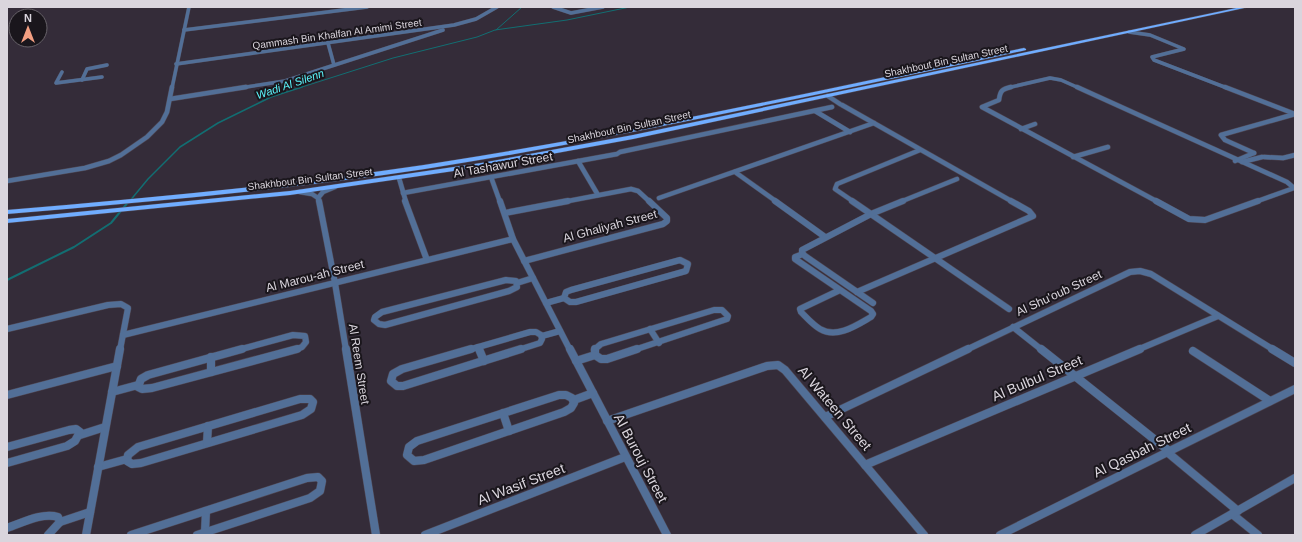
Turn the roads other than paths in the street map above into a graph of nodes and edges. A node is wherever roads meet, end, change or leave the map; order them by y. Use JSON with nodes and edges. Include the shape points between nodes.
{"nodes":[{"id":1,"x":189,"y":7,"type":"edge"},
{"id":2,"x":368,"y":7,"type":"edge"},
{"id":3,"x":497,"y":7,"type":"edge"},
{"id":4,"x":553,"y":7,"type":"edge"},
{"id":5,"x":602,"y":7,"type":"edge"},
{"id":6,"x":1225,"y":7,"type":"edge"},
{"id":7,"x":1247,"y":7,"type":"edge"},
{"id":8,"x":304,"y":8,"type":"edge"},
{"id":9,"x":306,"y":15,"type":"junction"},
{"id":10,"x":1147,"y":28,"type":"junction"},
{"id":11,"x":184,"y":30,"type":"junction"},
{"id":12,"x":434,"y":31,"type":"junction"},
{"id":13,"x":1129,"y":32,"type":"junction"},
{"id":14,"x":1150,"y":35,"type":"junction"},
{"id":15,"x":328,"y":43,"type":"junction"},
{"id":16,"x":333,"y":63,"type":"junction"},
{"id":17,"x":176,"y":64,"type":"junction"},
{"id":18,"x":106,"y":65,"type":"dead end"},
{"id":19,"x":62,"y":72,"type":"dead end"},
{"id":20,"x":102,"y":77,"type":"dead end"},
{"id":21,"x":82,"y":80,"type":"junction"},
{"id":22,"x":828,"y":96,"type":"junction"},
{"id":23,"x":170,"y":99,"type":"junction"},
{"id":24,"x":832,"y":107,"type":"dead end"},
{"id":25,"x":815,"y":111,"type":"junction"},
{"id":26,"x":1295,"y":114,"type":"edge"},
{"id":27,"x":874,"y":123,"type":"junction"},
{"id":28,"x":1035,"y":124,"type":"dead end"},
{"id":29,"x":1021,"y":129,"type":"junction"},
{"id":30,"x":850,"y":132,"type":"junction"},
{"id":31,"x":1108,"y":147,"type":"dead end"},
{"id":32,"x":920,"y":150,"type":"junction"},
{"id":33,"x":1255,"y":153,"type":"junction"},
{"id":34,"x":1295,"y":155,"type":"edge"},
{"id":35,"x":1263,"y":156,"type":"junction"},
{"id":36,"x":1073,"y":157,"type":"junction"},
{"id":37,"x":578,"y":161,"type":"junction"},
{"id":38,"x":1237,"y":161,"type":"junction"},
{"id":39,"x":735,"y":172,"type":"junction"},
{"id":40,"x":491,"y":177,"type":"junction"},
{"id":41,"x":349,"y":178,"type":"junction"},
{"id":42,"x":399,"y":178,"type":"junction"},
{"id":43,"x":957,"y":178,"type":"dead end"},
{"id":44,"x":7,"y":181,"type":"edge"},
{"id":45,"x":341,"y":186,"type":"junction"},
{"id":46,"x":286,"y":193,"type":"junction"},
{"id":47,"x":403,"y":193,"type":"junction"},
{"id":48,"x":598,"y":195,"type":"junction"},
{"id":49,"x":318,"y":198,"type":"junction"},
{"id":50,"x":659,"y":198,"type":"dead end"},
{"id":51,"x":7,"y":212,"type":"edge"},
{"id":52,"x":505,"y":213,"type":"junction"},
{"id":53,"x":871,"y":214,"type":"junction"},
{"id":54,"x":7,"y":222,"type":"edge"},
{"id":55,"x":825,"y":237,"type":"junction"},
{"id":56,"x":513,"y":239,"type":"junction"},
{"id":57,"x":803,"y":254,"type":"junction"},
{"id":58,"x":935,"y":258,"type":"junction"},
{"id":59,"x":427,"y":260,"type":"junction"},
{"id":60,"x":524,"y":261,"type":"junction"},
{"id":61,"x":533,"y":278,"type":"junction"},
{"id":62,"x":613,"y":278,"type":"junction"},
{"id":63,"x":335,"y":283,"type":"junction"},
{"id":64,"x":517,"y":283,"type":"junction"},
{"id":65,"x":620,"y":290,"type":"junction"},
{"id":66,"x":840,"y":290,"type":"junction"},
{"id":67,"x":458,"y":292,"type":"junction"},
{"id":68,"x":857,"y":292,"type":"junction"},
{"id":69,"x":564,"y":298,"type":"junction"},
{"id":70,"x":546,"y":303,"type":"junction"},
{"id":71,"x":873,"y":303,"type":"dead end"},
{"id":72,"x":462,"y":304,"type":"junction"},
{"id":73,"x":1009,"y":309,"type":"dead end"},
{"id":74,"x":1218,"y":316,"type":"junction"},
{"id":75,"x":1013,"y":327,"type":"junction"},
{"id":76,"x":7,"y":328,"type":"edge"},
{"id":77,"x":650,"y":329,"type":"junction"},
{"id":78,"x":560,"y":331,"type":"junction"},
{"id":79,"x":123,"y":335,"type":"junction"},
{"id":80,"x":542,"y":336,"type":"junction"},
{"id":81,"x":659,"y":343,"type":"junction"},
{"id":82,"x":478,"y":347,"type":"junction"},
{"id":83,"x":1193,"y":351,"type":"dead end"},
{"id":84,"x":594,"y":355,"type":"junction"},
{"id":85,"x":211,"y":357,"type":"junction"},
{"id":86,"x":576,"y":361,"type":"junction"},
{"id":87,"x":484,"y":362,"type":"junction"},
{"id":88,"x":1295,"y":363,"type":"edge"},
{"id":89,"x":117,"y":366,"type":"junction"},
{"id":90,"x":211,"y":372,"type":"junction"},
{"id":91,"x":1074,"y":376,"type":"junction"},
{"id":92,"x":138,"y":385,"type":"junction"},
{"id":93,"x":1295,"y":389,"type":"edge"},
{"id":94,"x":112,"y":392,"type":"junction"},
{"id":95,"x":593,"y":393,"type":"junction"},
{"id":96,"x":7,"y":395,"type":"edge"},
{"id":97,"x":574,"y":400,"type":"junction"},
{"id":98,"x":1270,"y":401,"type":"junction"},
{"id":99,"x":503,"y":413,"type":"junction"},
{"id":100,"x":825,"y":417,"type":"junction"},
{"id":101,"x":607,"y":421,"type":"junction"},
{"id":102,"x":208,"y":426,"type":"junction"},
{"id":103,"x":105,"y":427,"type":"junction"},
{"id":104,"x":509,"y":431,"type":"junction"},
{"id":105,"x":80,"y":435,"type":"junction"},
{"id":106,"x":208,"y":443,"type":"junction"},
{"id":107,"x":7,"y":447,"type":"edge"},
{"id":108,"x":1168,"y":452,"type":"junction"},
{"id":109,"x":625,"y":457,"type":"junction"},
{"id":110,"x":127,"y":458,"type":"junction"},
{"id":111,"x":7,"y":463,"type":"edge"},
{"id":112,"x":865,"y":465,"type":"junction"},
{"id":113,"x":98,"y":467,"type":"junction"},
{"id":114,"x":1295,"y":478,"type":"edge"},
{"id":115,"x":206,"y":511,"type":"junction"},
{"id":116,"x":90,"y":512,"type":"junction"},
{"id":117,"x":1235,"y":512,"type":"junction"},
{"id":118,"x":60,"y":522,"type":"junction"},
{"id":119,"x":7,"y":528,"type":"edge"},
{"id":120,"x":201,"y":534,"type":"edge"},
{"id":121,"x":48,"y":535,"type":"edge"},
{"id":122,"x":86,"y":535,"type":"edge"},
{"id":123,"x":131,"y":535,"type":"edge"},
{"id":124,"x":376,"y":535,"type":"edge"},
{"id":125,"x":425,"y":535,"type":"edge"},
{"id":126,"x":668,"y":535,"type":"edge"},
{"id":127,"x":924,"y":535,"type":"edge"},
{"id":128,"x":1000,"y":535,"type":"edge"},
{"id":129,"x":1195,"y":535,"type":"edge"},
{"id":130,"x":1258,"y":535,"type":"edge"}],
"edges":[{"from":1,"to":11,"type":"street"},
{"from":2,"to":9,"type":"street"},
{"from":3,"to":12,"type":"street","name":"Qammash Bin Khalfan Al Amimi Street","via":[[481,17]]},
{"from":4,"to":5,"type":"street","via":[[571,13]]},
{"from":6,"to":41,"type":"main road","name":"Shakhbout Bin Sultan Street","via":[[581,140]]},
{"from":7,"to":10,"type":"main road","name":"Shakhbout Bin Sultan Street"},
{"from":8,"to":9,"type":"street"},
{"from":9,"to":11,"type":"street"},
{"from":10,"to":13,"type":"main road","name":"Shakhbout Bin Sultan Street"},
{"from":10,"to":14,"type":"street","via":[[1146,31]]},
{"from":11,"to":17,"type":"street"},
{"from":12,"to":15,"type":"street","name":"Qammash Bin Khalfan Al Amimi Street"},
{"from":12,"to":16,"type":"street","via":[[343,62]]},
{"from":13,"to":14,"type":"street"},
{"from":13,"to":22,"type":"main road","name":"Shakhbout Bin Sultan Street"},
{"from":14,"to":26,"type":"street","via":[[1184,49],[1154,57],[1153,60]]},
{"from":15,"to":16,"type":"street"},
{"from":15,"to":17,"type":"street","name":"Qammash Bin Khalfan Al Amimi Street"},
{"from":16,"to":23,"type":"street","via":[[276,83]]},
{"from":17,"to":23,"type":"street"},
{"from":18,"to":21,"type":"street","via":[[88,68]]},
{"from":19,"to":21,"type":"street","via":[[56,83]]},
{"from":20,"to":21,"type":"street"},
{"from":22,"to":27,"type":"street"},
{"from":22,"to":42,"type":"main road","name":"Shakhbout Bin Sultan Street","via":[[566,151]]},
{"from":23,"to":44,"type":"street","via":[[158,127],[116,158],[89,167]]},
{"from":24,"to":25,"type":"street","name":"Al Tashawur Street"},
{"from":25,"to":30,"type":"street"},
{"from":25,"to":37,"type":"street","name":"Al Tashawur Street"},
{"from":26,"to":33,"type":"street","via":[[1222,135],[1225,140]]},
{"from":27,"to":30,"type":"street"},
{"from":27,"to":32,"type":"street"},
{"from":28,"to":29,"type":"street"},
{"from":29,"to":36,"type":"street"},
{"from":29,"to":38,"type":"street","via":[[982,106],[998,101],[1001,91],[1005,88],[1054,78]]},
{"from":30,"to":39,"type":"street"},
{"from":31,"to":36,"type":"street"},
{"from":32,"to":53,"type":"street","via":[[834,186]]},
{"from":32,"to":58,"type":"street","via":[[1033,214],[1031,218]]},
{"from":33,"to":35,"type":"street"},
{"from":33,"to":38,"type":"street"},
{"from":34,"to":35,"type":"street","via":[[1286,158]]},
{"from":35,"to":38,"type":"street"},
{"from":36,"to":38,"type":"street","via":[[1182,216],[1200,221],[1294,188],[1287,182]]},
{"from":37,"to":40,"type":"street","name":"Al Tashawur Street"},
{"from":37,"to":48,"type":"street"},
{"from":39,"to":50,"type":"street"},
{"from":39,"to":55,"type":"street"},
{"from":40,"to":47,"type":"street","name":"Al Tashawur Street"},
{"from":40,"to":52,"type":"street","name":"Al Burouj Street"},
{"from":41,"to":46,"type":"main road","via":[[280,191]]},
{"from":41,"to":51,"type":"main road","name":"Shakhbout Bin Sultan Street"},
{"from":42,"to":45,"type":"main road","name":"Shakhbout Bin Sultan Street"},
{"from":42,"to":47,"type":"street"},
{"from":43,"to":53,"type":"street"},
{"from":45,"to":46,"type":"main road","name":"Shakhbout Bin Sultan Street"},
{"from":45,"to":49,"type":"street","via":[[326,191]]},
{"from":46,"to":49,"type":"street","via":[[310,193]]},
{"from":46,"to":54,"type":"main road","name":"Shakhbout Bin Sultan Street"},
{"from":47,"to":59,"type":"street"},
{"from":48,"to":52,"type":"street","name":"Al Ghaliyah Street"},
{"from":48,"to":60,"type":"street","name":"Al Ghaliyah Street","via":[[628,189],[636,190],[666,216],[667,221]]},
{"from":49,"to":63,"type":"street","name":"Al Reem Street"},
{"from":52,"to":56,"type":"street","name":"Al Burouj Street"},
{"from":53,"to":55,"type":"street"},
{"from":53,"to":58,"type":"street"},
{"from":55,"to":57,"type":"street","via":[[803,248]]},
{"from":56,"to":59,"type":"street","name":"Al Marou-ah Street"},
{"from":56,"to":60,"type":"street","name":"Al Burouj Street"},
{"from":57,"to":66,"type":"street","via":[[795,259]]},
{"from":57,"to":68,"type":"street"},
{"from":58,"to":68,"type":"street"},
{"from":58,"to":73,"type":"street"},
{"from":59,"to":63,"type":"street","name":"Al Marou-ah Street"},
{"from":60,"to":61,"type":"street","name":"Al Burouj Street"},
{"from":61,"to":64,"type":"street"},
{"from":61,"to":70,"type":"street","name":"Al Burouj Street"},
{"from":62,"to":65,"type":"street"},
{"from":62,"to":65,"type":"street","via":[[677,260],[688,264],[683,272]]},
{"from":62,"to":69,"type":"street","via":[[568,291]]},
{"from":63,"to":79,"type":"street","name":"Al Marou-ah Street"},
{"from":63,"to":124,"type":"street","name":"Al Reem Street"},
{"from":64,"to":67,"type":"street","via":[[514,280],[506,280]]},
{"from":64,"to":72,"type":"street","via":[[517,287],[512,290]]},
{"from":65,"to":69,"type":"street","via":[[576,302]]},
{"from":66,"to":66,"type":"street","via":[[873,315],[841,332],[831,333],[821,329],[800,311],[801,307]]},
{"from":67,"to":72,"type":"street"},
{"from":67,"to":72,"type":"street","via":[[382,312],[374,320],[379,324],[385,324]]},
{"from":68,"to":71,"type":"street"},
{"from":69,"to":70,"type":"street"},
{"from":70,"to":78,"type":"street","name":"Al Burouj Street"},
{"from":74,"to":75,"type":"street","name":"Al Shu'oub Street","via":[[1151,274],[1136,270]]},
{"from":74,"to":88,"type":"street","name":"Al Shu'oub Street"},
{"from":74,"to":91,"type":"street","name":"Al Bulbul Street"},
{"from":75,"to":91,"type":"street"},
{"from":75,"to":100,"type":"street","name":"Al Shu'oub Street"},
{"from":76,"to":79,"type":"street","via":[[120,304],[125,305],[128,310]]},
{"from":77,"to":81,"type":"street"},
{"from":77,"to":81,"type":"street","via":[[714,310],[722,310],[728,314],[723,322]]},
{"from":77,"to":84,"type":"street","via":[[598,346],[594,350]]},
{"from":78,"to":80,"type":"street"},
{"from":78,"to":86,"type":"street","name":"Al Burouj Street"},
{"from":79,"to":89,"type":"street"},
{"from":80,"to":82,"type":"street","via":[[530,332]]},
{"from":80,"to":87,"type":"street","via":[[537,345]]},
{"from":81,"to":84,"type":"street","via":[[607,359]]},
{"from":82,"to":87,"type":"street"},
{"from":82,"to":87,"type":"street","via":[[402,369],[393,374],[391,381],[397,386],[403,386]]},
{"from":83,"to":98,"type":"street"},
{"from":84,"to":86,"type":"street"},
{"from":85,"to":90,"type":"street"},
{"from":85,"to":90,"type":"street","via":[[293,336],[300,335],[306,338],[304,344],[295,350]]},
{"from":85,"to":92,"type":"street","via":[[148,375],[141,379]]},
{"from":86,"to":95,"type":"street","name":"Al Burouj Street"},
{"from":89,"to":94,"type":"street"},
{"from":89,"to":96,"type":"street"},
{"from":90,"to":92,"type":"street","via":[[148,389],[139,388]]},
{"from":91,"to":108,"type":"street"},
{"from":91,"to":112,"type":"street","name":"Al Bulbul Street"},
{"from":92,"to":94,"type":"street"},
{"from":93,"to":98,"type":"street","name":"Al Qasbah Street"},
{"from":94,"to":103,"type":"street"},
{"from":95,"to":97,"type":"street"},
{"from":95,"to":101,"type":"street","name":"Al Burouj Street"},
{"from":97,"to":99,"type":"street","via":[[563,394]]},
{"from":97,"to":104,"type":"street","via":[[568,411]]},
{"from":98,"to":108,"type":"street","name":"Al Qasbah Street"},
{"from":99,"to":104,"type":"street"},
{"from":99,"to":104,"type":"street","via":[[417,441],[409,447],[407,455],[414,460],[421,460]]},
{"from":100,"to":101,"type":"street","name":"Al Wateen Street","via":[[785,370],[774,365]]},
{"from":100,"to":112,"type":"street","name":"Al Wateen Street"},
{"from":101,"to":109,"type":"street","name":"Al Burouj Street"},
{"from":102,"to":106,"type":"street"},
{"from":102,"to":106,"type":"street","via":[[300,399],[310,399],[313,402],[311,409],[302,415]]},
{"from":102,"to":110,"type":"street","via":[[138,447]]},
{"from":103,"to":105,"type":"street"},
{"from":103,"to":113,"type":"street"},
{"from":105,"to":107,"type":"street","via":[[79,430],[73,429]]},
{"from":105,"to":111,"type":"street","via":[[67,446]]},
{"from":106,"to":110,"type":"street","via":[[136,464],[129,463]]},
{"from":108,"to":117,"type":"street"},
{"from":108,"to":128,"type":"street","name":"Al Qasbah Street"},
{"from":109,"to":125,"type":"street","name":"Al Wasif Street"},
{"from":109,"to":126,"type":"street","name":"Al Burouj Street"},
{"from":110,"to":113,"type":"street"},
{"from":112,"to":127,"type":"street","name":"Al Wateen Street"},
{"from":113,"to":116,"type":"street"},
{"from":114,"to":117,"type":"street"},
{"from":115,"to":120,"type":"street"},
{"from":115,"to":120,"type":"street","via":[[307,478],[318,478],[322,481],[320,490],[310,498]]},
{"from":115,"to":123,"type":"street"},
{"from":116,"to":118,"type":"street"},
{"from":116,"to":122,"type":"street"},
{"from":117,"to":129,"type":"street"},
{"from":117,"to":130,"type":"street"},
{"from":118,"to":119,"type":"street","via":[[58,517],[52,515]]},
{"from":118,"to":121,"type":"street"}]}
